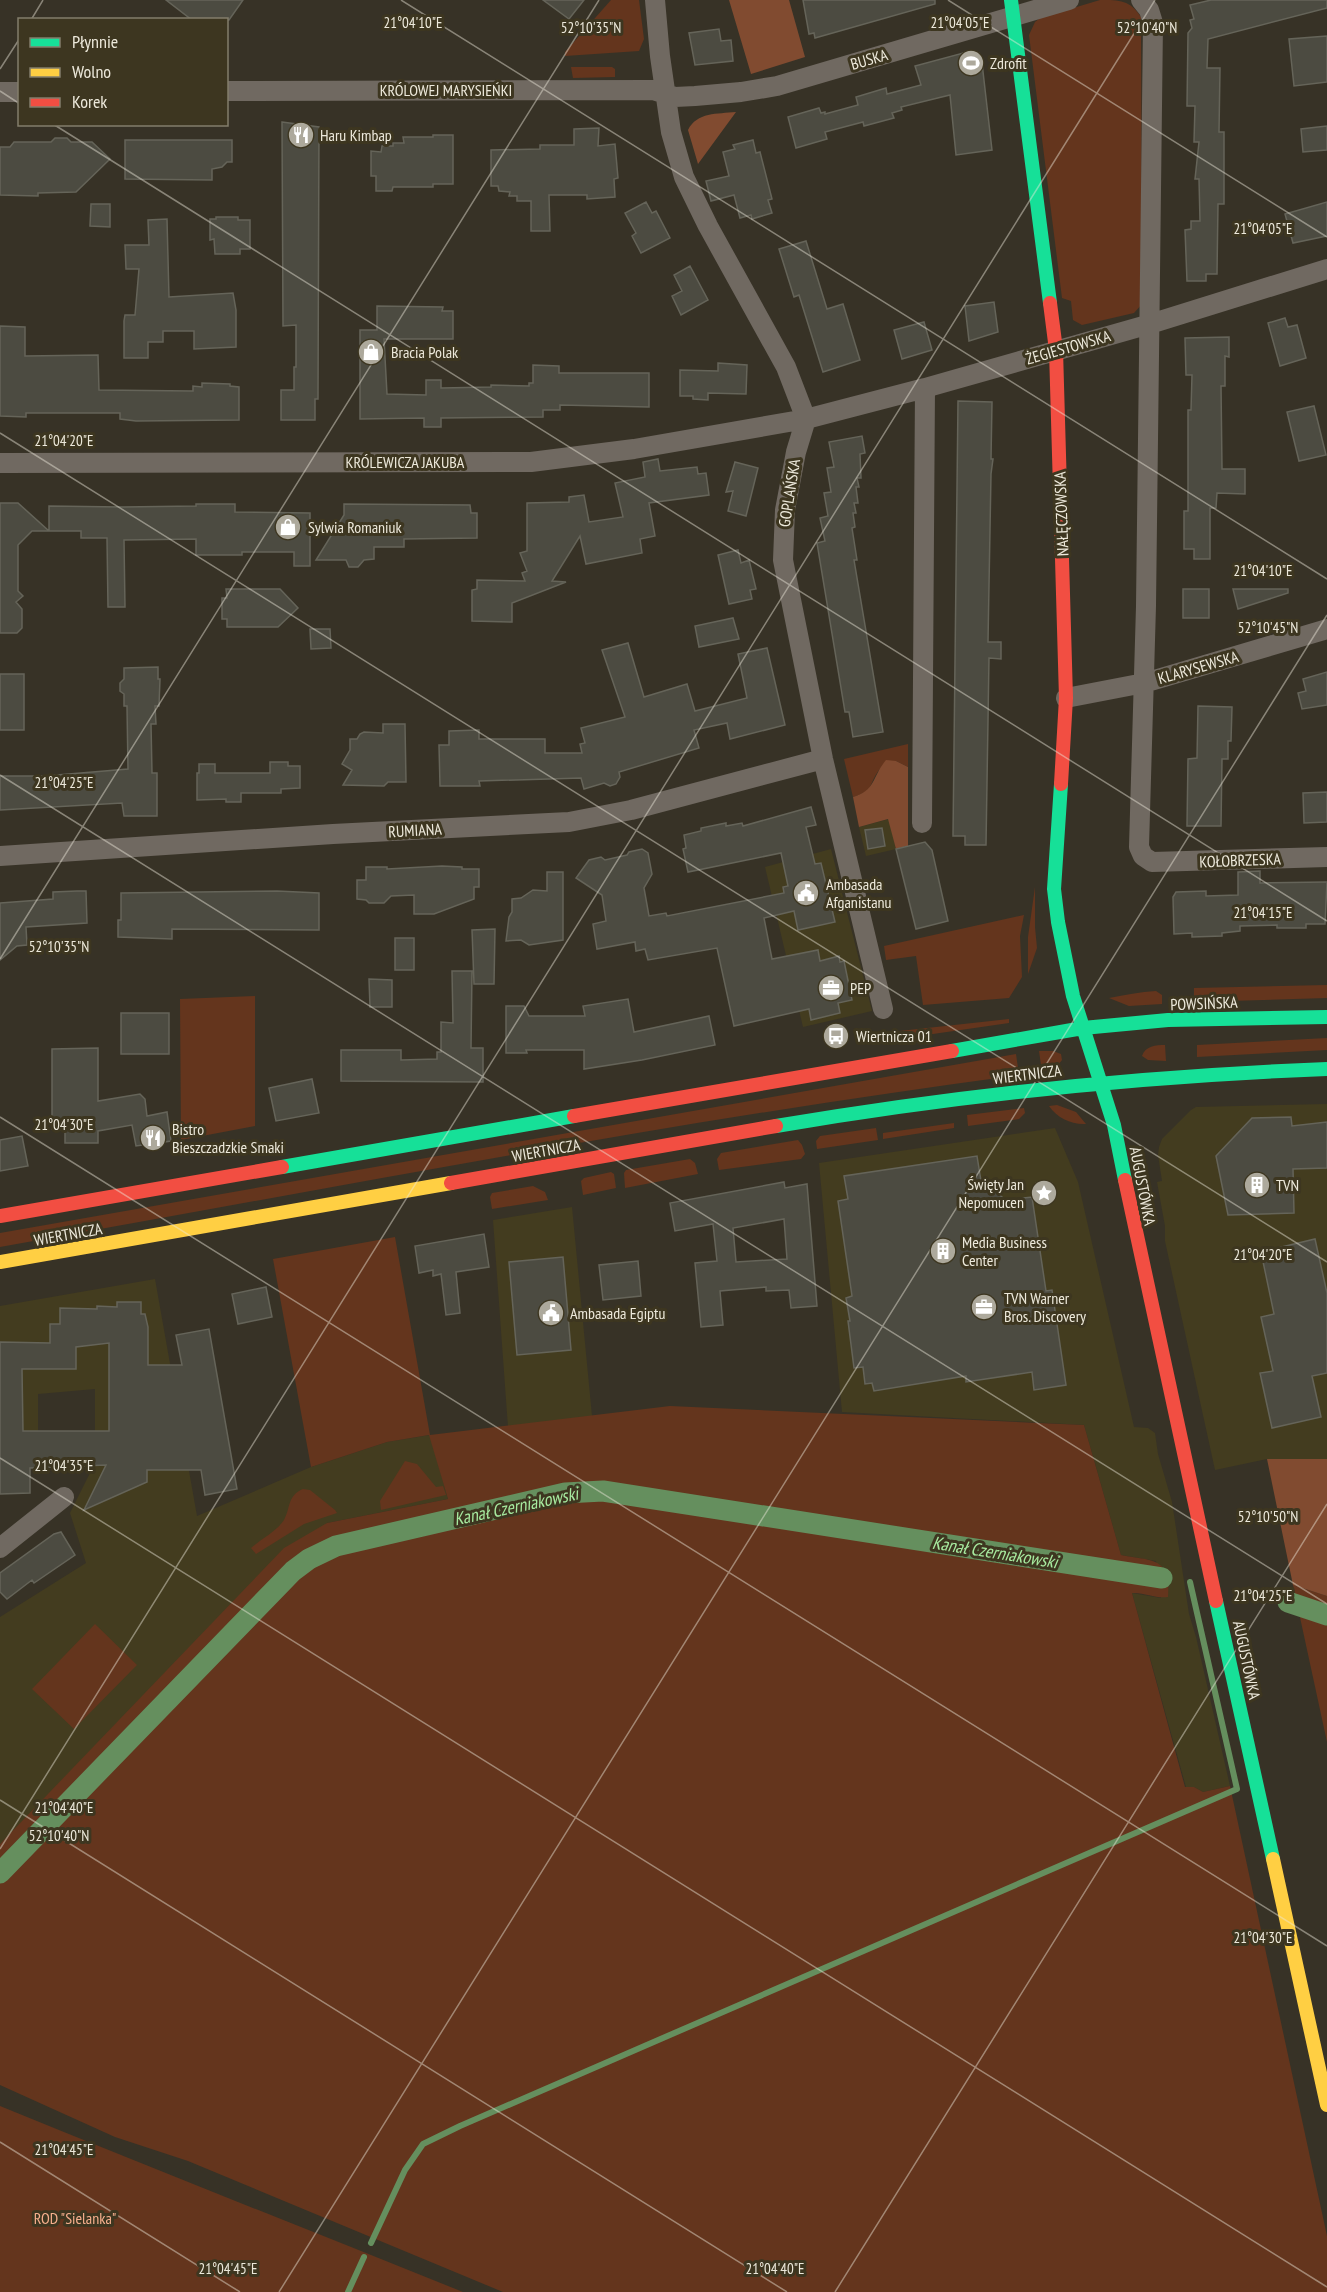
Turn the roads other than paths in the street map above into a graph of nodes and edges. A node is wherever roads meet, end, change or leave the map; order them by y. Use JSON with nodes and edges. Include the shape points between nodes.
{"nodes":[{"id":1,"x":655,"y":0,"type":"edge"},
{"id":2,"x":1069,"y":0,"type":"edge"},
{"id":3,"x":1141,"y":0,"type":"edge"},
{"id":4,"x":1012,"y":8,"type":"edge"},
{"id":5,"x":228,"y":91,"type":"edge"},
{"id":6,"x":0,"y":92,"type":"edge"},
{"id":7,"x":18,"y":92,"type":"edge"},
{"id":8,"x":665,"y":94,"type":"junction"},
{"id":9,"x":1327,"y":269,"type":"edge"},
{"id":10,"x":1150,"y":324,"type":"junction"},
{"id":11,"x":1056,"y":350,"type":"junction"},
{"id":12,"x":925,"y":388,"type":"junction"},
{"id":13,"x":806,"y":419,"type":"junction"},
{"id":14,"x":0,"y":463,"type":"edge"},
{"id":15,"x":1327,"y":629,"type":"edge"},
{"id":16,"x":1144,"y":683,"type":"junction"},
{"id":17,"x":1066,"y":698,"type":"junction"},
{"id":18,"x":823,"y":759,"type":"junction"},
{"id":19,"x":922,"y":823,"type":"dead end"},
{"id":20,"x":0,"y":856,"type":"edge"},
{"id":21,"x":1327,"y":857,"type":"edge"},
{"id":22,"x":883,"y":1009,"type":"dead end"},
{"id":23,"x":1327,"y":1017,"type":"edge"},
{"id":24,"x":1083,"y":1028,"type":"junction"},
{"id":25,"x":1327,"y":1069,"type":"edge"},
{"id":26,"x":1100,"y":1083,"type":"junction"},
{"id":27,"x":0,"y":1216,"type":"edge"},
{"id":28,"x":0,"y":1262,"type":"edge"},
{"id":29,"x":64,"y":1497,"type":"dead end"},
{"id":30,"x":0,"y":1548,"type":"edge"},
{"id":31,"x":1327,"y":2105,"type":"edge"}],
"edges":[{"from":1,"to":8,"type":"street"},
{"from":2,"to":4,"type":"street","name":"BUSKA"},
{"from":3,"to":10,"type":"street","via":[[1153,23]]},
{"from":4,"to":8,"type":"street","name":"BUSKA","via":[[777,86],[695,96]]},
{"from":4,"to":11,"type":"main road","name":"NAŁĘCZOWSKA"},
{"from":5,"to":8,"type":"street","name":"KRÓLOWEJ MARYSIEŃKI","via":[[653,90]]},
{"from":6,"to":7,"type":"street"},
{"from":8,"to":13,"type":"street","via":[[684,177],[786,367]]},
{"from":9,"to":10,"type":"street","name":"ŻEGIESTOWSKA"},
{"from":10,"to":11,"type":"street","name":"ŻEGIESTOWSKA"},
{"from":10,"to":16,"type":"street"},
{"from":11,"to":12,"type":"street","name":"ŻEGIESTOWSKA"},
{"from":11,"to":17,"type":"main road","name":"NAŁĘCZOWSKA"},
{"from":12,"to":13,"type":"street","name":"ŻEGIESTOWSKA"},
{"from":12,"to":19,"type":"street"},
{"from":13,"to":14,"type":"street","name":"KRÓLEWICZA JAKUBA","via":[[531,462]]},
{"from":13,"to":18,"type":"street","name":"GOPLAŃSKA","via":[[785,510],[783,560]]},
{"from":15,"to":16,"type":"street","name":"KLARYSEWSKA"},
{"from":16,"to":17,"type":"street","name":"KLARYSEWSKA"},
{"from":16,"to":21,"type":"street","name":"KOŁOBRZESKA","via":[[1139,847],[1143,856],[1152,862]]},
{"from":17,"to":24,"type":"main road","name":"NAŁĘCZOWSKA","via":[[1054,889],[1069,981]]},
{"from":18,"to":20,"type":"street","name":"RUMIANA","via":[[631,810],[569,822]]},
{"from":18,"to":22,"type":"street","name":"GOPLAŃSKA"},
{"from":23,"to":24,"type":"main road","name":"POWSIŃSKA","via":[[1168,1020]]},
{"from":24,"to":26,"type":"main road","name":"AUGUSTÓWKA"},
{"from":24,"to":27,"type":"main road","name":"WIERTNICZA"},
{"from":25,"to":26,"type":"main road"},
{"from":26,"to":28,"type":"main road","name":"WIERTNICZA","via":[[818,1119]]},
{"from":26,"to":31,"type":"main road","name":"AUGUSTÓWKA","via":[[1114,1125]]},
{"from":29,"to":30,"type":"street"}]}
